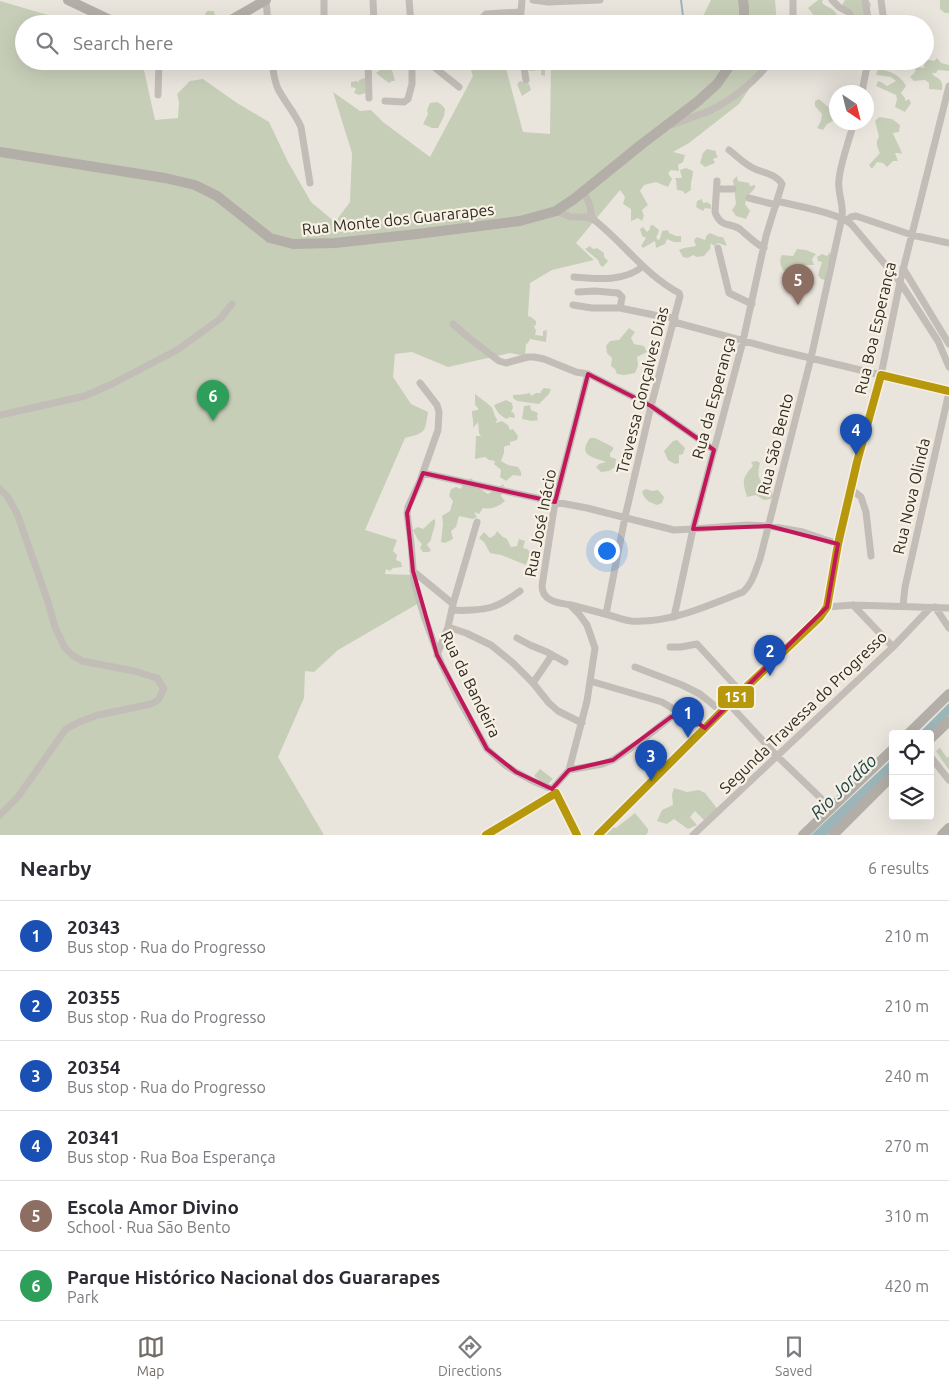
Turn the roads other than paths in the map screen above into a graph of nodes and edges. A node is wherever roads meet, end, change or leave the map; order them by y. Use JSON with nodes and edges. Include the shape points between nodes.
{"nodes":[{"id":1,"x":68,"y":0,"type":"edge"},
{"id":2,"x":266,"y":0,"type":"edge"},
{"id":3,"x":324,"y":0,"type":"edge"},
{"id":4,"x":373,"y":0,"type":"edge"},
{"id":5,"x":409,"y":0,"type":"edge"},
{"id":6,"x":522,"y":0,"type":"edge"},
{"id":7,"x":533,"y":0,"type":"edge"},
{"id":8,"x":600,"y":0,"type":"edge"},
{"id":9,"x":743,"y":0,"type":"edge"},
{"id":10,"x":793,"y":0,"type":"edge"},
{"id":11,"x":832,"y":0,"type":"edge"},
{"id":12,"x":865,"y":0,"type":"edge"},
{"id":13,"x":881,"y":0,"type":"edge"},
{"id":14,"x":521,"y":12,"type":"junction"},
{"id":15,"x":100,"y":15,"type":"edge"},
{"id":16,"x":240,"y":15,"type":"edge"},
{"id":17,"x":267,"y":15,"type":"edge"},
{"id":18,"x":324,"y":15,"type":"edge"},
{"id":19,"x":374,"y":15,"type":"edge"},
{"id":20,"x":410,"y":15,"type":"edge"},
{"id":21,"x":484,"y":15,"type":"edge"},
{"id":22,"x":521,"y":15,"type":"edge"},
{"id":23,"x":744,"y":15,"type":"edge"},
{"id":24,"x":793,"y":15,"type":"edge"},
{"id":25,"x":850,"y":15,"type":"edge"},
{"id":26,"x":868,"y":15,"type":"edge"},
{"id":27,"x":882,"y":15,"type":"edge"},
{"id":28,"x":159,"y":70,"type":"edge"},
{"id":29,"x":273,"y":70,"type":"edge"},
{"id":30,"x":368,"y":70,"type":"edge"},
{"id":31,"x":412,"y":70,"type":"edge"},
{"id":32,"x":438,"y":70,"type":"edge"},
{"id":33,"x":524,"y":70,"type":"edge"},
{"id":34,"x":726,"y":70,"type":"edge"},
{"id":35,"x":763,"y":70,"type":"edge"},
{"id":36,"x":866,"y":70,"type":"edge"},
{"id":37,"x":526,"y":80,"type":"dead end"},
{"id":38,"x":863,"y":85,"type":"edge"},
{"id":39,"x":949,"y":86,"type":"edge"},
{"id":40,"x":458,"y":87,"type":"dead end"},
{"id":41,"x":158,"y":95,"type":"dead end"},
{"id":42,"x":948,"y":95,"type":"edge"},
{"id":43,"x":369,"y":98,"type":"dead end"},
{"id":44,"x":385,"y":101,"type":"dead end"},
{"id":45,"x":665,"y":128,"type":"junction"},
{"id":46,"x":852,"y":130,"type":"edge"},
{"id":47,"x":728,"y":150,"type":"dead end"},
{"id":48,"x":0,"y":152,"type":"edge"},
{"id":49,"x":310,"y":183,"type":"dead end"},
{"id":50,"x":733,"y":189,"type":"dead end"},
{"id":51,"x":584,"y":191,"type":"junction"},
{"id":52,"x":749,"y":198,"type":"dead end"},
{"id":53,"x":777,"y":203,"type":"junction"},
{"id":54,"x":556,"y":210,"type":"junction"},
{"id":55,"x":592,"y":219,"type":"junction"},
{"id":56,"x":845,"y":219,"type":"junction"},
{"id":57,"x":912,"y":235,"type":"junction"},
{"id":58,"x":949,"y":243,"type":"edge"},
{"id":59,"x":718,"y":248,"type":"dead end"},
{"id":60,"x":764,"y":248,"type":"junction"},
{"id":61,"x":643,"y":266,"type":"junction"},
{"id":62,"x":903,"y":268,"type":"junction"},
{"id":63,"x":574,"y":277,"type":"dead end"},
{"id":64,"x":900,"y":282,"type":"junction"},
{"id":65,"x":578,"y":292,"type":"dead end"},
{"id":66,"x":232,"y":304,"type":"dead end"},
{"id":67,"x":752,"y":304,"type":"junction"},
{"id":68,"x":573,"y":305,"type":"dead end"},
{"id":69,"x":620,"y":308,"type":"junction"},
{"id":70,"x":674,"y":320,"type":"junction"},
{"id":71,"x":453,"y":324,"type":"dead end"},
{"id":72,"x":743,"y":341,"type":"junction"},
{"id":73,"x":949,"y":344,"type":"edge"},
{"id":74,"x":811,"y":358,"type":"junction"},
{"id":75,"x":949,"y":366,"type":"edge"},
{"id":76,"x":588,"y":374,"type":"junction"},
{"id":77,"x":881,"y":376,"type":"junction"},
{"id":78,"x":420,"y":383,"type":"dead end"},
{"id":79,"x":949,"y":391,"type":"edge"},
{"id":80,"x":651,"y":406,"type":"junction"},
{"id":81,"x":0,"y":415,"type":"edge"},
{"id":82,"x":714,"y":450,"type":"junction"},
{"id":83,"x":423,"y":473,"type":"junction"},
{"id":84,"x":851,"y":489,"type":"junction"},
{"id":85,"x":0,"y":490,"type":"edge"},
{"id":86,"x":555,"y":502,"type":"junction"},
{"id":87,"x":624,"y":517,"type":"junction"},
{"id":88,"x":477,"y":522,"type":"dead end"},
{"id":89,"x":769,"y":526,"type":"junction"},
{"id":90,"x":693,"y":529,"type":"junction"},
{"id":91,"x":838,"y":544,"type":"junction"},
{"id":92,"x":871,"y":556,"type":"dead end"},
{"id":93,"x":413,"y":571,"type":"junction"},
{"id":94,"x":520,"y":591,"type":"dead end"},
{"id":95,"x":569,"y":605,"type":"junction"},
{"id":96,"x":853,"y":605,"type":"junction"},
{"id":97,"x":903,"y":606,"type":"junction"},
{"id":98,"x":452,"y":607,"type":"junction"},
{"id":99,"x":827,"y":607,"type":"junction"},
{"id":100,"x":932,"y":608,"type":"junction"},
{"id":101,"x":949,"y":608,"type":"edge"},
{"id":102,"x":606,"y":614,"type":"junction"},
{"id":103,"x":674,"y":617,"type":"junction"},
{"id":104,"x":448,"y":627,"type":"junction"},
{"id":105,"x":949,"y":628,"type":"edge"},
{"id":106,"x":518,"y":638,"type":"dead end"},
{"id":107,"x":893,"y":646,"type":"junction"},
{"id":108,"x":670,"y":647,"type":"dead end"},
{"id":109,"x":552,"y":654,"type":"junction"},
{"id":110,"x":437,"y":655,"type":"junction"},
{"id":111,"x":565,"y":662,"type":"dead end"},
{"id":112,"x":635,"y":668,"type":"dead end"},
{"id":113,"x":590,"y":681,"type":"junction"},
{"id":114,"x":533,"y":683,"type":"junction"},
{"id":115,"x":740,"y":692,"type":"junction"},
{"id":116,"x":949,"y":694,"type":"edge"},
{"id":117,"x":725,"y":708,"type":"junction"},
{"id":118,"x":686,"y":715,"type":"junction"},
{"id":119,"x":949,"y":720,"type":"edge"},
{"id":120,"x":582,"y":723,"type":"junction"},
{"id":121,"x":705,"y":728,"type":"junction"},
{"id":122,"x":912,"y":730,"type":"edge"},
{"id":123,"x":934,"y":735,"type":"edge"},
{"id":124,"x":889,"y":753,"type":"edge"},
{"id":125,"x":777,"y":756,"type":"junction"},
{"id":126,"x":934,"y":761,"type":"edge"},
{"id":127,"x":569,"y":770,"type":"junction"},
{"id":128,"x":889,"y":779,"type":"edge"},
{"id":129,"x":949,"y":780,"type":"edge"},
{"id":130,"x":554,"y":790,"type":"junction"},
{"id":131,"x":831,"y":808,"type":"junction"},
{"id":132,"x":0,"y":815,"type":"edge"},
{"id":133,"x":949,"y":828,"type":"edge"},
{"id":134,"x":486,"y":835,"type":"edge"},
{"id":135,"x":577,"y":835,"type":"edge"},
{"id":136,"x":598,"y":835,"type":"edge"},
{"id":137,"x":693,"y":835,"type":"edge"},
{"id":138,"x":803,"y":835,"type":"edge"},
{"id":139,"x":833,"y":835,"type":"edge"},
{"id":140,"x":942,"y":835,"type":"edge"}],
"edges":[{"from":1,"to":15,"type":"street"},
{"from":2,"to":16,"type":"street"},
{"from":2,"to":17,"type":"street"},
{"from":3,"to":18,"type":"street"},
{"from":4,"to":19,"type":"street"},
{"from":5,"to":20,"type":"street"},
{"from":6,"to":14,"type":"street"},
{"from":7,"to":8,"type":"street"},
{"from":9,"to":23,"type":"street"},
{"from":10,"to":24,"type":"street"},
{"from":11,"to":25,"type":"street"},
{"from":12,"to":26,"type":"street"},
{"from":13,"to":27,"type":"street"},
{"from":14,"to":21,"type":"street"},
{"from":14,"to":22,"type":"street"},
{"from":28,"to":41,"type":"street"},
{"from":29,"to":49,"type":"street","via":[[279,91],[301,127]]},
{"from":30,"to":43,"type":"street"},
{"from":31,"to":44,"type":"street","via":[[408,100]]},
{"from":32,"to":40,"type":"street"},
{"from":33,"to":37,"type":"street"},
{"from":34,"to":45,"type":"street","name":"Rua Monte dos Guararapes","via":[[697,102]]},
{"from":35,"to":45,"type":"street","via":[[739,92],[710,110]]},
{"from":36,"to":38,"type":"street"},
{"from":39,"to":42,"type":"street","name":"Rua Boa Esperança"},
{"from":42,"to":57,"type":"street","name":"Rua Boa Esperança"},
{"from":45,"to":51,"type":"street","name":"Rua Monte dos Guararapes"},
{"from":46,"to":56,"type":"street","name":"Rua São Bento","via":[[838,188]]},
{"from":47,"to":53,"type":"street","name":"Rua da Esperança","via":[[754,169],[781,181]]},
{"from":48,"to":54,"type":"street","name":"Rua Monte dos Guararapes","via":[[195,185],[217,196],[270,238],[293,244],[335,243],[520,221]]},
{"from":50,"to":60,"type":"street","via":[[718,185],[716,212],[719,219],[740,229]]},
{"from":51,"to":54,"type":"street","name":"Rua Monte dos Guararapes"},
{"from":51,"to":55,"type":"street"},
{"from":52,"to":53,"type":"street"},
{"from":53,"to":56,"type":"street"},
{"from":53,"to":60,"type":"street","name":"Rua da Esperança"},
{"from":54,"to":55,"type":"street","via":[[571,217]]},
{"from":55,"to":61,"type":"street","name":"Travessa Gonçalves Dias"},
{"from":56,"to":57,"type":"street","via":[[856,216]]},
{"from":56,"to":64,"type":"street"},
{"from":56,"to":74,"type":"street","name":"Rua São Bento"},
{"from":57,"to":58,"type":"street"},
{"from":57,"to":62,"type":"street","name":"Rua Boa Esperança"},
{"from":59,"to":67,"type":"street","via":[[729,294]]},
{"from":60,"to":67,"type":"street","name":"Rua da Esperança"},
{"from":61,"to":63,"type":"street","via":[[625,276]]},
{"from":61,"to":70,"type":"street","name":"Travessa Gonçalves Dias","via":[[680,294]]},
{"from":62,"to":64,"type":"street","name":"Rua Boa Esperança"},
{"from":62,"to":73,"type":"street"},
{"from":64,"to":75,"type":"street","via":[[938,341]]},
{"from":64,"to":77,"type":"street","name":"Rua Boa Esperança"},
{"from":65,"to":69,"type":"street","via":[[618,293],[622,297]]},
{"from":66,"to":81,"type":"street","via":[[220,319],[177,350],[112,384],[85,396]]},
{"from":67,"to":72,"type":"street","name":"Rua da Esperança"},
{"from":68,"to":69,"type":"street"},
{"from":69,"to":70,"type":"street"},
{"from":70,"to":72,"type":"street"},
{"from":70,"to":80,"type":"street","name":"Travessa Gonçalves Dias"},
{"from":71,"to":76,"type":"street","via":[[499,361],[506,363],[534,357]]},
{"from":72,"to":74,"type":"street"},
{"from":72,"to":82,"type":"street","name":"Rua da Esperança"},
{"from":74,"to":77,"type":"street"},
{"from":74,"to":89,"type":"street","name":"Rua São Bento"},
{"from":76,"to":80,"type":"street"},
{"from":76,"to":86,"type":"street","name":"Rua José Inácio"},
{"from":77,"to":79,"type":"street"},
{"from":77,"to":84,"type":"street","name":"Rua Boa Esperança"},
{"from":78,"to":83,"type":"street","name":"Rua da Bandeira","via":[[439,412],[438,430]]},
{"from":79,"to":97,"type":"street","name":"Rua Nova Olinda"},
{"from":80,"to":82,"type":"street"},
{"from":80,"to":87,"type":"street","name":"Travessa Gonçalves Dias"},
{"from":82,"to":90,"type":"street","name":"Rua da Esperança"},
{"from":83,"to":86,"type":"street"},
{"from":83,"to":93,"type":"street","name":"Rua da Bandeira","via":[[407,513]]},
{"from":84,"to":91,"type":"street","name":"Rua Boa Esperança"},
{"from":84,"to":92,"type":"street","via":[[860,497],[866,512]]},
{"from":85,"to":132,"type":"street","via":[[8,497],[18,516],[64,648],[82,661],[156,678],[164,689],[158,700],[151,704],[98,715],[66,729],[18,798]]},
{"from":86,"to":87,"type":"street"},
{"from":86,"to":95,"type":"street","name":"Rua José Inácio","via":[[542,590],[552,601]]},
{"from":87,"to":90,"type":"street","via":[[674,530]]},
{"from":87,"to":102,"type":"street","name":"Travessa Gonçalves Dias"},
{"from":88,"to":98,"type":"street"},
{"from":89,"to":90,"type":"street","via":[[747,524]]},
{"from":89,"to":91,"type":"street","via":[[802,532]]},
{"from":89,"to":103,"type":"street","name":"Rua São Bento","via":[[760,559],[749,586],[743,592]]},
{"from":90,"to":103,"type":"street","name":"Rua da Esperança"},
{"from":91,"to":99,"type":"street","name":"Rua Boa Esperança"},
{"from":93,"to":98,"type":"street"},
{"from":93,"to":110,"type":"street","name":"Rua da Bandeira","via":[[416,592]]},
{"from":94,"to":98,"type":"street","via":[[492,607],[462,610]]},
{"from":95,"to":102,"type":"street","name":"Rua São Bento"},
{"from":95,"to":113,"type":"street","name":"Rua José Inácio","via":[[587,625],[595,648]]},
{"from":96,"to":97,"type":"street"},
{"from":96,"to":99,"type":"street"},
{"from":96,"to":107,"type":"street"},
{"from":97,"to":100,"type":"street"},
{"from":98,"to":104,"type":"street"},
{"from":99,"to":115,"type":"street"},
{"from":100,"to":101,"type":"street"},
{"from":100,"to":105,"type":"street"},
{"from":100,"to":107,"type":"street","name":"Segunda Travessa do Progresso"},
{"from":102,"to":103,"type":"street","name":"Rua São Bento","via":[[632,621]]},
{"from":104,"to":110,"type":"street"},
{"from":104,"to":114,"type":"street","via":[[491,644]]},
{"from":106,"to":109,"type":"street"},
{"from":107,"to":125,"type":"street","name":"Segunda Travessa do Progresso"},
{"from":108,"to":115,"type":"street","via":[[697,644]]},
{"from":109,"to":111,"type":"street"},
{"from":109,"to":114,"type":"street"},
{"from":110,"to":130,"type":"street","name":"Rua da Bandeira","via":[[487,749],[516,772]]},
{"from":112,"to":117,"type":"street","via":[[682,685]]},
{"from":113,"to":118,"type":"street","via":[[662,702]]},
{"from":113,"to":120,"type":"street","name":"Rua José Inácio"},
{"from":114,"to":120,"type":"street","via":[[558,711]]},
{"from":115,"to":117,"type":"street"},
{"from":116,"to":122,"type":"street"},
{"from":117,"to":121,"type":"street"},
{"from":117,"to":125,"type":"street"},
{"from":118,"to":121,"type":"street"},
{"from":118,"to":127,"type":"street","via":[[671,717],[613,760]]},
{"from":119,"to":123,"type":"street"},
{"from":120,"to":127,"type":"street","name":"Rua José Inácio"},
{"from":121,"to":136,"type":"street"},
{"from":124,"to":131,"type":"street"},
{"from":125,"to":131,"type":"street"},
{"from":125,"to":137,"type":"street","name":"Segunda Travessa do Progresso"},
{"from":126,"to":129,"type":"street"},
{"from":127,"to":130,"type":"street"},
{"from":128,"to":139,"type":"street"},
{"from":130,"to":134,"type":"street"},
{"from":130,"to":135,"type":"street"},
{"from":131,"to":138,"type":"street"},
{"from":133,"to":140,"type":"street"}]}
